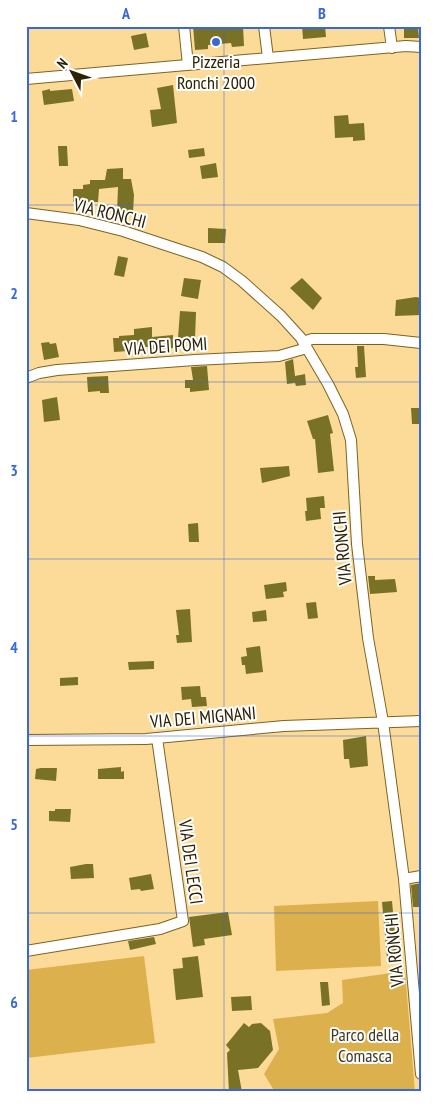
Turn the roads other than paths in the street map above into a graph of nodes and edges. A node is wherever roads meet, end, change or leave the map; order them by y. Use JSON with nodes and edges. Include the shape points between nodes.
{"nodes":[{"id":1,"x":184,"y":26,"type":"edge"},
{"id":2,"x":264,"y":26,"type":"edge"},
{"id":3,"x":390,"y":26,"type":"edge"},
{"id":4,"x":421,"y":47,"type":"edge"},
{"id":5,"x":392,"y":48,"type":"junction"},
{"id":6,"x":268,"y":58,"type":"junction"},
{"id":7,"x":188,"y":65,"type":"junction"},
{"id":8,"x":26,"y":79,"type":"edge"},
{"id":9,"x":26,"y":213,"type":"edge"},
{"id":10,"x":421,"y":343,"type":"edge"},
{"id":11,"x":305,"y":345,"type":"junction"},
{"id":12,"x":26,"y":378,"type":"edge"},
{"id":13,"x":421,"y":721,"type":"edge"},
{"id":14,"x":383,"y":722,"type":"junction"},
{"id":15,"x":157,"y":738,"type":"junction"},
{"id":16,"x":26,"y":740,"type":"edge"},
{"id":17,"x":421,"y":876,"type":"edge"},
{"id":18,"x":404,"y":879,"type":"junction"},
{"id":19,"x":26,"y":951,"type":"edge"},
{"id":20,"x":421,"y":1074,"type":"edge"}],
"edges":[{"from":1,"to":7,"type":"street"},
{"from":2,"to":6,"type":"street"},
{"from":3,"to":5,"type":"street"},
{"from":4,"to":5,"type":"street"},
{"from":5,"to":6,"type":"street"},
{"from":6,"to":7,"type":"street"},
{"from":7,"to":8,"type":"street"},
{"from":9,"to":11,"type":"street","name":"VIA RONCHI","via":[[79,220],[123,231],[202,257],[222,267],[282,316]]},
{"from":10,"to":11,"type":"street","name":"VIA DEI POMI","via":[[384,339],[312,339]]},
{"from":11,"to":12,"type":"street","name":"VIA DEI POMI","via":[[279,356],[58,370]]},
{"from":11,"to":14,"type":"street","name":"VIA RONCHI","via":[[343,414],[351,440],[358,553],[368,638]]},
{"from":13,"to":14,"type":"street","name":"VIA DEI MIGNANI"},
{"from":14,"to":15,"type":"street","name":"VIA DEI MIGNANI","via":[[284,726]]},
{"from":14,"to":18,"type":"street","name":"VIA RONCHI"},
{"from":15,"to":16,"type":"street","name":"VIA DEI MIGNANI"},
{"from":15,"to":19,"type":"street","name":"VIA DEI LECCI","via":[[183,921],[160,929]]},
{"from":17,"to":18,"type":"street"},
{"from":18,"to":20,"type":"street","name":"VIA RONCHI"}]}
